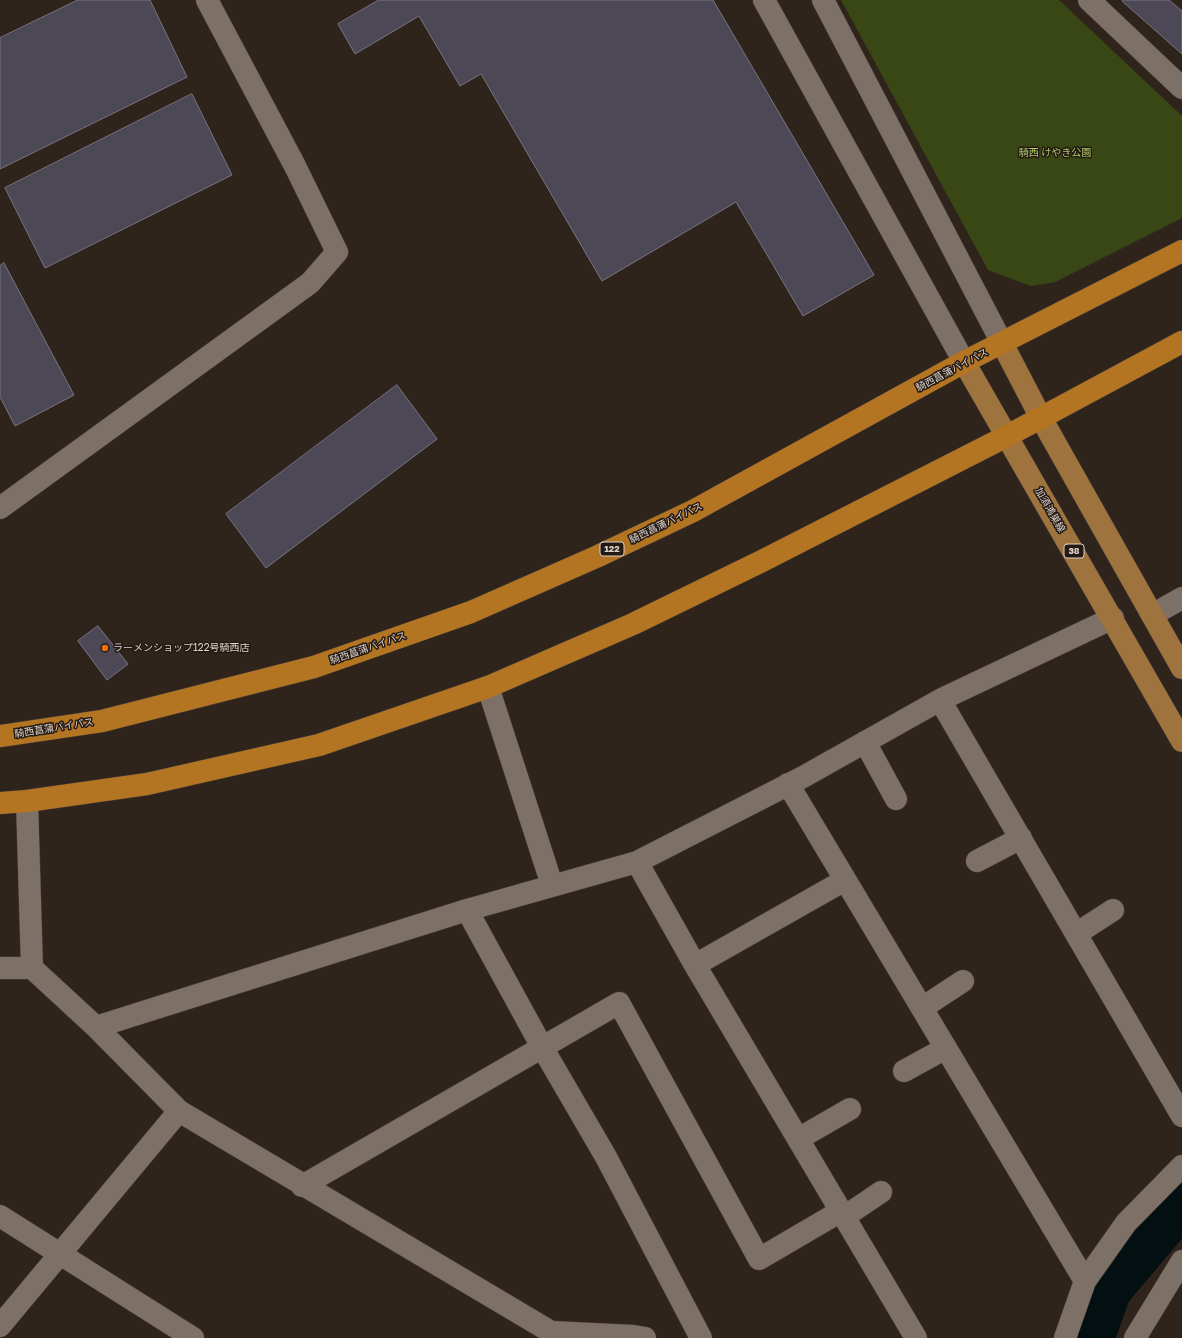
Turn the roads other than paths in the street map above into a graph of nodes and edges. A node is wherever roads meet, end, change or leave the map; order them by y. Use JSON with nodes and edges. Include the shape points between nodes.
{"nodes":[{"id":1,"x":207,"y":0,"type":"edge"},
{"id":2,"x":764,"y":0,"type":"edge"},
{"id":3,"x":823,"y":0,"type":"edge"},
{"id":4,"x":1089,"y":0,"type":"edge"},
{"id":5,"x":1182,"y":88,"type":"edge"},
{"id":6,"x":1182,"y":251,"type":"edge"},
{"id":7,"x":1182,"y":342,"type":"edge"},
{"id":8,"x":1002,"y":343,"type":"junction"},
{"id":9,"x":964,"y":362,"type":"junction"},
{"id":10,"x":1041,"y":418,"type":"junction"},
{"id":11,"x":1007,"y":436,"type":"junction"},
{"id":12,"x":0,"y":508,"type":"edge"},
{"id":13,"x":1182,"y":598,"type":"edge"},
{"id":14,"x":1152,"y":615,"type":"junction"},
{"id":15,"x":1112,"y":618,"type":"junction"},
{"id":16,"x":1182,"y":668,"type":"edge"},
{"id":17,"x":488,"y":687,"type":"junction"},
{"id":18,"x":940,"y":700,"type":"junction"},
{"id":19,"x":0,"y":736,"type":"edge"},
{"id":20,"x":1182,"y":741,"type":"edge"},
{"id":21,"x":865,"y":742,"type":"junction"},
{"id":22,"x":788,"y":784,"type":"junction"},
{"id":23,"x":896,"y":799,"type":"dead end"},
{"id":24,"x":28,"y":801,"type":"junction"},
{"id":25,"x":0,"y":803,"type":"edge"},
{"id":26,"x":1021,"y":838,"type":"junction"},
{"id":27,"x":977,"y":861,"type":"dead end"},
{"id":28,"x":637,"y":862,"type":"junction"},
{"id":29,"x":845,"y":880,"type":"junction"},
{"id":30,"x":552,"y":885,"type":"junction"},
{"id":31,"x":467,"y":910,"type":"junction"},
{"id":32,"x":1113,"y":910,"type":"dead end"},
{"id":33,"x":1076,"y":934,"type":"junction"},
{"id":34,"x":695,"y":964,"type":"junction"},
{"id":35,"x":0,"y":968,"type":"edge"},
{"id":36,"x":32,"y":968,"type":"junction"},
{"id":37,"x":963,"y":981,"type":"dead end"},
{"id":38,"x":922,"y":1008,"type":"junction"},
{"id":39,"x":96,"y":1027,"type":"junction"},
{"id":40,"x":542,"y":1047,"type":"junction"},
{"id":41,"x":946,"y":1048,"type":"junction"},
{"id":42,"x":904,"y":1070,"type":"dead end"},
{"id":43,"x":850,"y":1109,"type":"dead end"},
{"id":44,"x":179,"y":1111,"type":"junction"},
{"id":45,"x":1182,"y":1116,"type":"edge"},
{"id":46,"x":798,"y":1138,"type":"junction"},
{"id":47,"x":1182,"y":1166,"type":"edge"},
{"id":48,"x":302,"y":1186,"type":"junction"},
{"id":49,"x":881,"y":1192,"type":"dead end"},
{"id":50,"x":843,"y":1214,"type":"junction"},
{"id":51,"x":0,"y":1216,"type":"edge"},
{"id":52,"x":60,"y":1254,"type":"junction"},
{"id":53,"x":1182,"y":1261,"type":"edge"},
{"id":54,"x":1085,"y":1281,"type":"junction"},
{"id":55,"x":0,"y":1326,"type":"edge"},
{"id":56,"x":548,"y":1335,"type":"edge"},
{"id":57,"x":193,"y":1338,"type":"edge"},
{"id":58,"x":645,"y":1338,"type":"edge"},
{"id":59,"x":701,"y":1338,"type":"edge"},
{"id":60,"x":916,"y":1338,"type":"edge"},
{"id":61,"x":1065,"y":1338,"type":"edge"},
{"id":62,"x":1135,"y":1338,"type":"edge"}],
"edges":[{"from":1,"to":12,"type":"street","via":[[295,166],[337,252],[310,283]]},
{"from":2,"to":9,"type":"street"},
{"from":3,"to":8,"type":"street"},
{"from":4,"to":5,"type":"street"},
{"from":6,"to":8,"type":"highway","name":"騎西菖蒲バイパス","number":"122"},
{"from":7,"to":10,"type":"highway"},
{"from":8,"to":9,"type":"highway","name":"騎西菖蒲バイパス","number":"122"},
{"from":8,"to":10,"type":"main road"},
{"from":9,"to":11,"type":"main road","name":"加須鴻巣線","number":"38"},
{"from":9,"to":19,"type":"highway","name":"騎西菖蒲バイパス","number":"122","via":[[693,511],[471,612],[314,667],[102,721]]},
{"from":10,"to":11,"type":"highway"},
{"from":10,"to":14,"type":"main road"},
{"from":11,"to":15,"type":"main road","name":"加須鴻巣線","number":"38"},
{"from":11,"to":17,"type":"highway","via":[[762,562]]},
{"from":13,"to":14,"type":"street"},
{"from":14,"to":16,"type":"main road"},
{"from":15,"to":18,"type":"street"},
{"from":15,"to":20,"type":"main road","name":"加須鴻巣線","number":"38"},
{"from":17,"to":24,"type":"highway","via":[[319,745],[147,784]]},
{"from":17,"to":30,"type":"street"},
{"from":18,"to":21,"type":"street"},
{"from":18,"to":26,"type":"street"},
{"from":21,"to":22,"type":"street"},
{"from":21,"to":23,"type":"street"},
{"from":22,"to":28,"type":"street"},
{"from":22,"to":29,"type":"street"},
{"from":24,"to":25,"type":"highway"},
{"from":24,"to":36,"type":"street"},
{"from":26,"to":27,"type":"street"},
{"from":26,"to":33,"type":"street"},
{"from":28,"to":30,"type":"street"},
{"from":28,"to":34,"type":"street"},
{"from":29,"to":34,"type":"street"},
{"from":29,"to":38,"type":"street"},
{"from":30,"to":31,"type":"street"},
{"from":31,"to":39,"type":"street"},
{"from":31,"to":40,"type":"street"},
{"from":32,"to":33,"type":"street"},
{"from":33,"to":45,"type":"street"},
{"from":34,"to":46,"type":"street"},
{"from":35,"to":36,"type":"street"},
{"from":36,"to":39,"type":"street"},
{"from":37,"to":38,"type":"street"},
{"from":38,"to":41,"type":"street"},
{"from":39,"to":44,"type":"street"},
{"from":40,"to":48,"type":"street"},
{"from":40,"to":50,"type":"street","via":[[619,1003],[759,1259]]},
{"from":40,"to":59,"type":"street","via":[[606,1157]]},
{"from":41,"to":42,"type":"street"},
{"from":41,"to":54,"type":"street"},
{"from":43,"to":46,"type":"street"},
{"from":44,"to":48,"type":"street"},
{"from":44,"to":52,"type":"street"},
{"from":46,"to":50,"type":"street"},
{"from":47,"to":54,"type":"street","via":[[1126,1222]]},
{"from":48,"to":56,"type":"street"},
{"from":49,"to":50,"type":"street"},
{"from":50,"to":60,"type":"street"},
{"from":51,"to":52,"type":"street"},
{"from":52,"to":55,"type":"street"},
{"from":52,"to":57,"type":"street"},
{"from":53,"to":62,"type":"street"},
{"from":54,"to":61,"type":"street"},
{"from":56,"to":58,"type":"street"}]}
